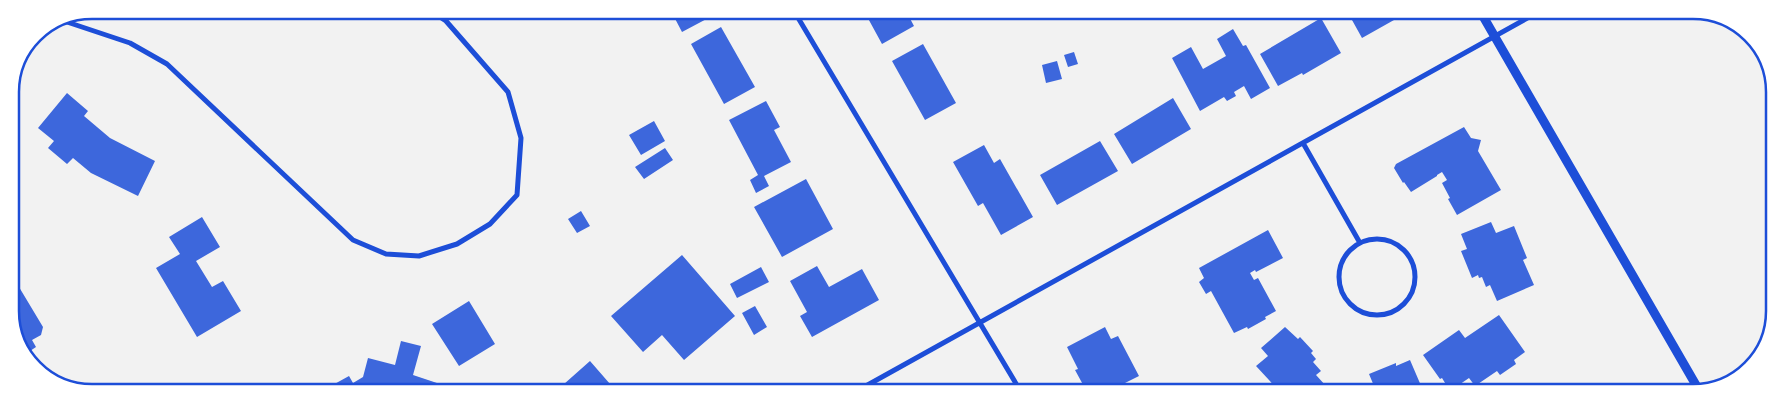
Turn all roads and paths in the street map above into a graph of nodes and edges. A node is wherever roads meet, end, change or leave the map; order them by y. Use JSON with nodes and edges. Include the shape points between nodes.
{"nodes":[{"id":1,"x":443,"y":19,"type":"edge"},
{"id":2,"x":799,"y":19,"type":"edge"},
{"id":3,"x":1484,"y":19,"type":"edge"},
{"id":4,"x":1525,"y":19,"type":"edge"},
{"id":5,"x":67,"y":23,"type":"edge"},
{"id":6,"x":1494,"y":36,"type":"junction"},
{"id":7,"x":1303,"y":143,"type":"junction"},
{"id":8,"x":1360,"y":243,"type":"junction"},
{"id":9,"x":980,"y":322,"type":"junction"},
{"id":10,"x":869,"y":384,"type":"edge"},
{"id":11,"x":1017,"y":384,"type":"edge"},
{"id":12,"x":1695,"y":384,"type":"edge"}],
"edges":[{"from":1,"to":5,"type":"street","via":[[508,92],[521,138],[517,195],[490,224],[457,244],[419,256],[386,254],[353,240],[167,64],[130,43]]},
{"from":2,"to":9,"type":"street"},
{"from":3,"to":6,"type":"street"},
{"from":4,"to":6,"type":"street"},
{"from":6,"to":7,"type":"street"},
{"from":6,"to":12,"type":"street"},
{"from":7,"to":8,"type":"street"},
{"from":7,"to":9,"type":"street"},
{"from":8,"to":8,"type":"street","via":[[1386,240],[1398,245],[1413,265],[1412,291],[1396,310],[1372,315],[1355,308],[1343,295],[1339,271],[1350,250]]},
{"from":9,"to":10,"type":"street"},
{"from":9,"to":11,"type":"street"}]}
